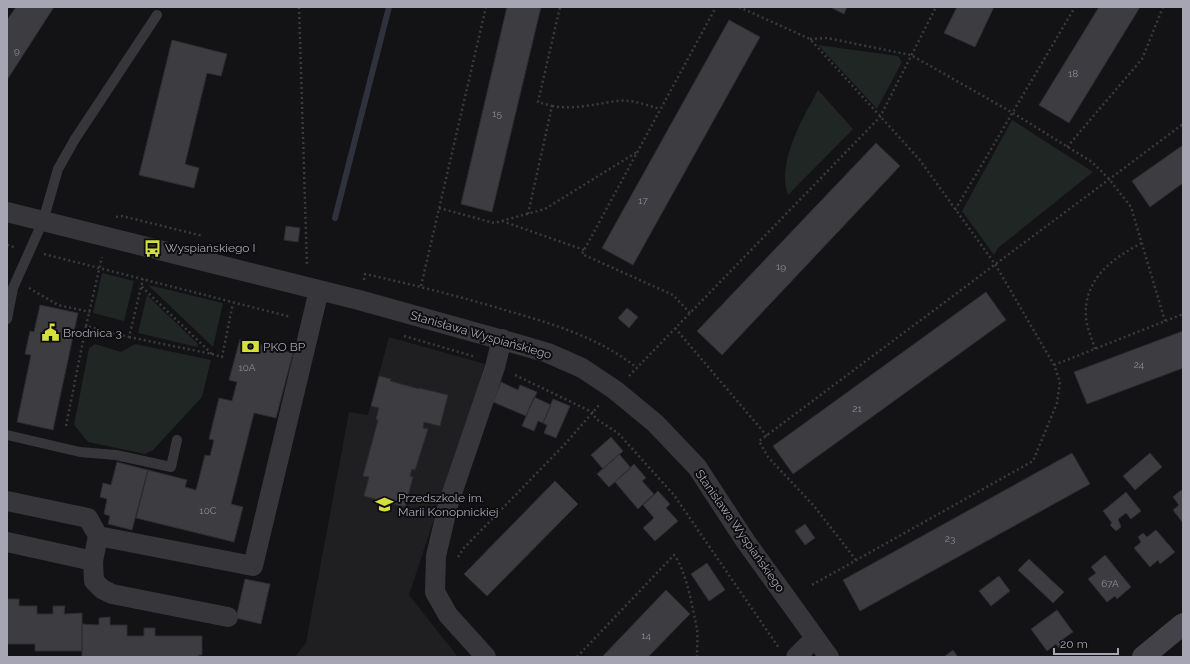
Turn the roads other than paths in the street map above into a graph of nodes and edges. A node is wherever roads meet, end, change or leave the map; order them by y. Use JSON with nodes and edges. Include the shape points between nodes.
{"nodes":[{"id":1,"x":157,"y":15,"type":"dead end"},
{"id":2,"x":7,"y":212,"type":"edge"},
{"id":3,"x":43,"y":221,"type":"junction"},
{"id":4,"x":319,"y":290,"type":"junction"},
{"id":5,"x":7,"y":320,"type":"edge"},
{"id":6,"x":502,"y":339,"type":"junction"},
{"id":7,"x":7,"y":435,"type":"edge"},
{"id":8,"x":177,"y":440,"type":"dead end"},
{"id":9,"x":7,"y":501,"type":"edge"},
{"id":10,"x":98,"y":536,"type":"junction"},
{"id":11,"x":7,"y":542,"type":"edge"},
{"id":12,"x":93,"y":561,"type":"junction"},
{"id":13,"x":228,"y":617,"type":"dead end"},
{"id":14,"x":1183,"y":624,"type":"edge"},
{"id":15,"x":815,"y":638,"type":"junction"},
{"id":16,"x":788,"y":654,"type":"edge"},
{"id":17,"x":486,"y":657,"type":"edge"},
{"id":18,"x":829,"y":657,"type":"edge"},
{"id":19,"x":1143,"y":657,"type":"edge"}],
"edges":[{"from":1,"to":3,"type":"lane","via":[[58,169]]},
{"from":2,"to":3,"type":"street","name":"Stanisława Wyspiańskiego"},
{"from":3,"to":4,"type":"street","name":"Stanisława Wyspiańskiego"},
{"from":3,"to":5,"type":"lane","via":[[13,288]]},
{"from":4,"to":6,"type":"street","name":"Stanisława Wyspiańskiego"},
{"from":4,"to":10,"type":"street","via":[[253,566]]},
{"from":6,"to":15,"type":"street","name":"Stanisława Wyspiańskiego","via":[[548,353],[582,368],[615,390],[656,423],[697,467],[746,542]]},
{"from":6,"to":17,"type":"street","via":[[495,367],[448,505],[436,556],[435,592],[448,615]]},
{"from":7,"to":8,"type":"lane","via":[[80,452],[116,455],[171,467]]},
{"from":9,"to":10,"type":"street","via":[[88,518]]},
{"from":10,"to":12,"type":"street"},
{"from":11,"to":12,"type":"street"},
{"from":12,"to":13,"type":"street","via":[[94,582],[112,594]]},
{"from":14,"to":19,"type":"street"},
{"from":15,"to":16,"type":"street"},
{"from":15,"to":18,"type":"street","name":"Stanisława Wyspiańskiego"}]}
